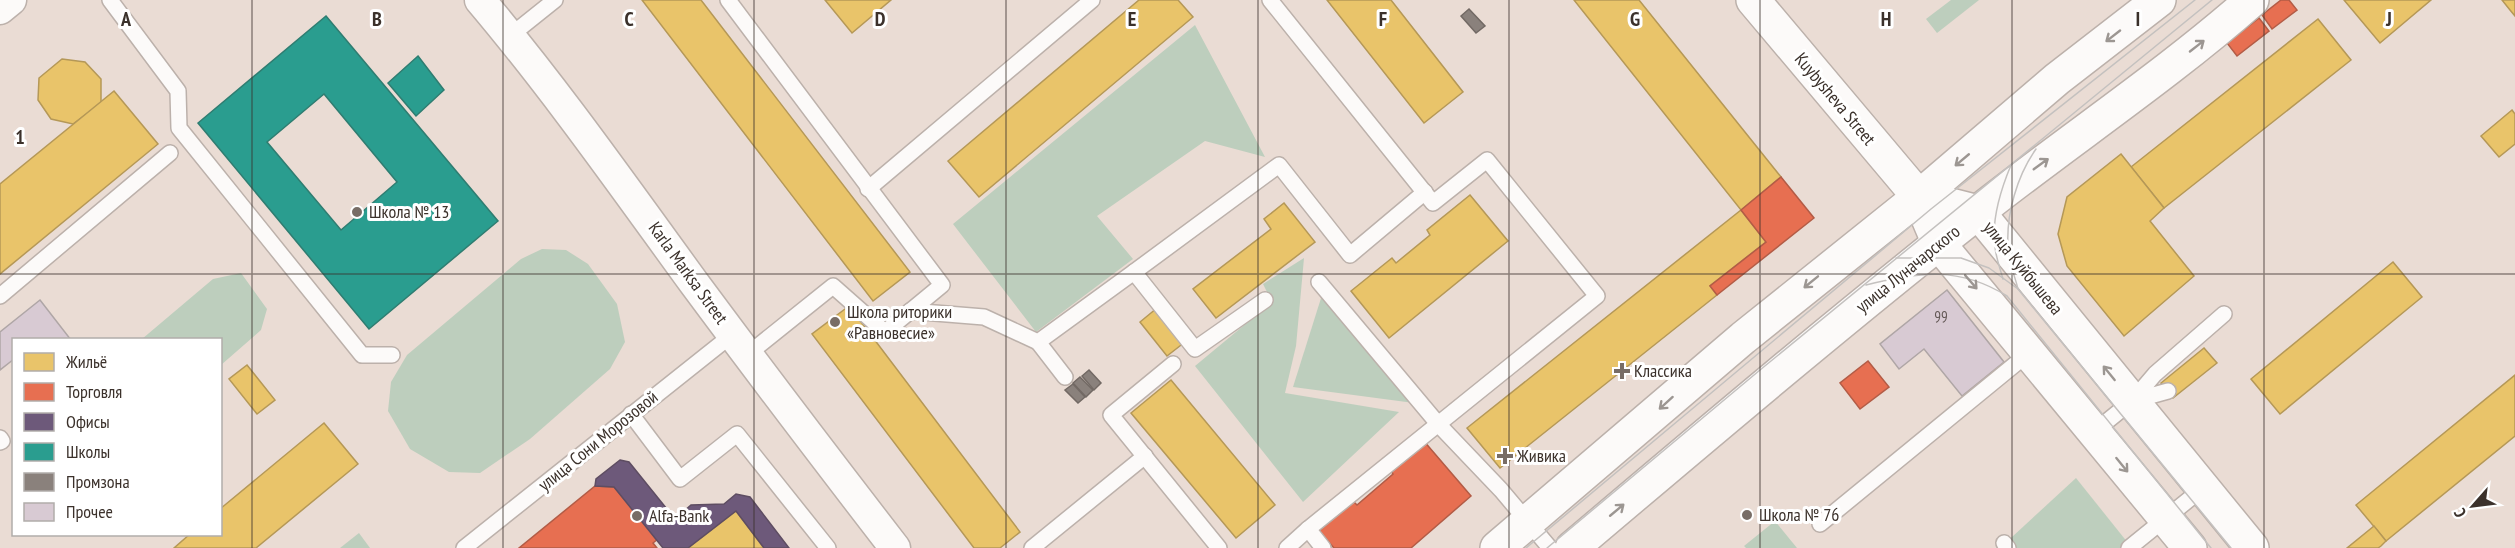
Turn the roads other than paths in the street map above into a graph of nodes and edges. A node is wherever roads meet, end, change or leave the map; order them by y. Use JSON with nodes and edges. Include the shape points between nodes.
{"nodes":[{"id":1,"x":11,"y":0,"type":"edge"},
{"id":2,"x":110,"y":0,"type":"edge"},
{"id":3,"x":480,"y":0,"type":"edge"},
{"id":4,"x":555,"y":0,"type":"edge"},
{"id":5,"x":728,"y":0,"type":"edge"},
{"id":6,"x":1092,"y":0,"type":"edge"},
{"id":7,"x":1270,"y":0,"type":"edge"},
{"id":8,"x":1753,"y":0,"type":"edge"},
{"id":9,"x":2159,"y":0,"type":"edge"},
{"id":10,"x":2252,"y":0,"type":"edge"},
{"id":11,"x":0,"y":9,"type":"edge"},
{"id":12,"x":510,"y":36,"type":"junction"},
{"id":13,"x":170,"y":153,"type":"dead end"},
{"id":14,"x":868,"y":189,"type":"junction"},
{"id":15,"x":1425,"y":192,"type":"junction"},
{"id":16,"x":1919,"y":197,"type":"junction"},
{"id":17,"x":1978,"y":212,"type":"junction"},
{"id":18,"x":1939,"y":244,"type":"junction"},
{"id":19,"x":1134,"y":272,"type":"junction"},
{"id":20,"x":1319,"y":282,"type":"dead end"},
{"id":21,"x":0,"y":296,"type":"edge"},
{"id":22,"x":1265,"y":300,"type":"dead end"},
{"id":23,"x":910,"y":311,"type":"junction"},
{"id":24,"x":2224,"y":314,"type":"dead end"},
{"id":25,"x":1038,"y":342,"type":"junction"},
{"id":26,"x":740,"y":345,"type":"junction"},
{"id":27,"x":2030,"y":352,"type":"junction"},
{"id":28,"x":392,"y":355,"type":"dead end"},
{"id":29,"x":1173,"y":364,"type":"dead end"},
{"id":30,"x":1065,"y":377,"type":"dead end"},
{"id":31,"x":2168,"y":391,"type":"dead end"},
{"id":32,"x":2132,"y":401,"type":"junction"},
{"id":33,"x":631,"y":414,"type":"junction"},
{"id":34,"x":1439,"y":425,"type":"junction"},
{"id":35,"x":2095,"y":431,"type":"junction"},
{"id":36,"x":1144,"y":456,"type":"junction"},
{"id":37,"x":2203,"y":488,"type":"junction"},
{"id":38,"x":2166,"y":519,"type":"junction"},
{"id":39,"x":1528,"y":522,"type":"junction"},
{"id":40,"x":1820,"y":524,"type":"dead end"},
{"id":41,"x":1308,"y":528,"type":"junction"},
{"id":42,"x":1040,"y":545,"type":"edge"},
{"id":43,"x":464,"y":548,"type":"edge"},
{"id":44,"x":828,"y":548,"type":"edge"},
{"id":45,"x":895,"y":548,"type":"edge"},
{"id":46,"x":1219,"y":548,"type":"edge"},
{"id":47,"x":1287,"y":548,"type":"edge"},
{"id":48,"x":1323,"y":548,"type":"edge"},
{"id":49,"x":1497,"y":548,"type":"edge"},
{"id":50,"x":1550,"y":548,"type":"edge"},
{"id":51,"x":1572,"y":548,"type":"edge"},
{"id":52,"x":2129,"y":548,"type":"edge"},
{"id":53,"x":2190,"y":548,"type":"edge"},
{"id":54,"x":2252,"y":548,"type":"edge"}],
"edges":[{"from":1,"to":11,"type":"street"},
{"from":2,"to":28,"type":"lane","via":[[178,92],[179,128],[362,355]]},
{"from":3,"to":12,"type":"street","name":"Karla Marksa Street"},
{"from":4,"to":12,"type":"lane"},
{"from":5,"to":14,"type":"lane"},
{"from":6,"to":14,"type":"lane"},
{"from":7,"to":15,"type":"lane"},
{"from":8,"to":16,"type":"main road","name":"Kuybysheva Street"},
{"from":9,"to":16,"type":"main road","one_way":true,"via":[[2057,79]]},
{"from":17,"to":10,"type":"main road","name":"улица Луначарского","one_way":true},
{"from":12,"to":26,"type":"street","name":"Karla Marksa Street"},
{"from":13,"to":21,"type":"lane"},
{"from":14,"to":23,"type":"lane","via":[[942,285]]},
{"from":15,"to":19,"type":"lane","via":[[1350,255],[1279,165]]},
{"from":15,"to":34,"type":"lane","via":[[1433,203],[1488,160],[1597,296]]},
{"from":16,"to":17,"type":"main road","name":"улица Куйбышева"},
{"from":16,"to":18,"type":"main road"},
{"from":16,"to":39,"type":"main road","one_way":true,"via":[[1743,338]]},
{"from":17,"to":18,"type":"main road","name":"улица Луначарского"},
{"from":32,"to":17,"type":"main road","name":"улица Куйбышева","one_way":true},
{"from":18,"to":27,"type":"main road","one_way":true},
{"from":51,"to":18,"type":"main road","name":"улица Луначарского","one_way":true},
{"from":19,"to":22,"type":"lane","via":[[1195,349]]},
{"from":19,"to":25,"type":"lane"},
{"from":20,"to":34,"type":"lane"},
{"from":23,"to":25,"type":"lane","via":[[984,317]]},
{"from":23,"to":26,"type":"lane","name":"улица Сони Морозовой","via":[[885,332],[833,286]]},
{"from":24,"to":32,"type":"lane","via":[[2155,374]]},
{"from":25,"to":30,"type":"lane"},
{"from":26,"to":33,"type":"lane","name":"улица Сони Морозовой"},
{"from":26,"to":45,"type":"street","name":"Karla Marksa Street"},
{"from":27,"to":35,"type":"main road"},
{"from":27,"to":40,"type":"lane"},
{"from":29,"to":36,"type":"lane","via":[[1111,415]]},
{"from":31,"to":32,"type":"lane"},
{"from":32,"to":35,"type":"lane"},
{"from":32,"to":37,"type":"main road","name":"улица Куйбышева"},
{"from":33,"to":43,"type":"lane","name":"улица Сони Морозовой"},
{"from":33,"to":44,"type":"lane","via":[[680,479],[737,434]]},
{"from":34,"to":39,"type":"lane"},
{"from":34,"to":41,"type":"lane"},
{"from":35,"to":38,"type":"main road","one_way":true},
{"from":36,"to":42,"type":"lane"},
{"from":36,"to":46,"type":"lane"},
{"from":37,"to":38,"type":"lane"},
{"from":37,"to":54,"type":"main road","name":"улица Куйбышева"},
{"from":38,"to":52,"type":"lane"},
{"from":38,"to":53,"type":"main road"},
{"from":39,"to":49,"type":"main road"},
{"from":39,"to":50,"type":"lane"},
{"from":41,"to":47,"type":"lane"},
{"from":41,"to":48,"type":"lane"}]}
